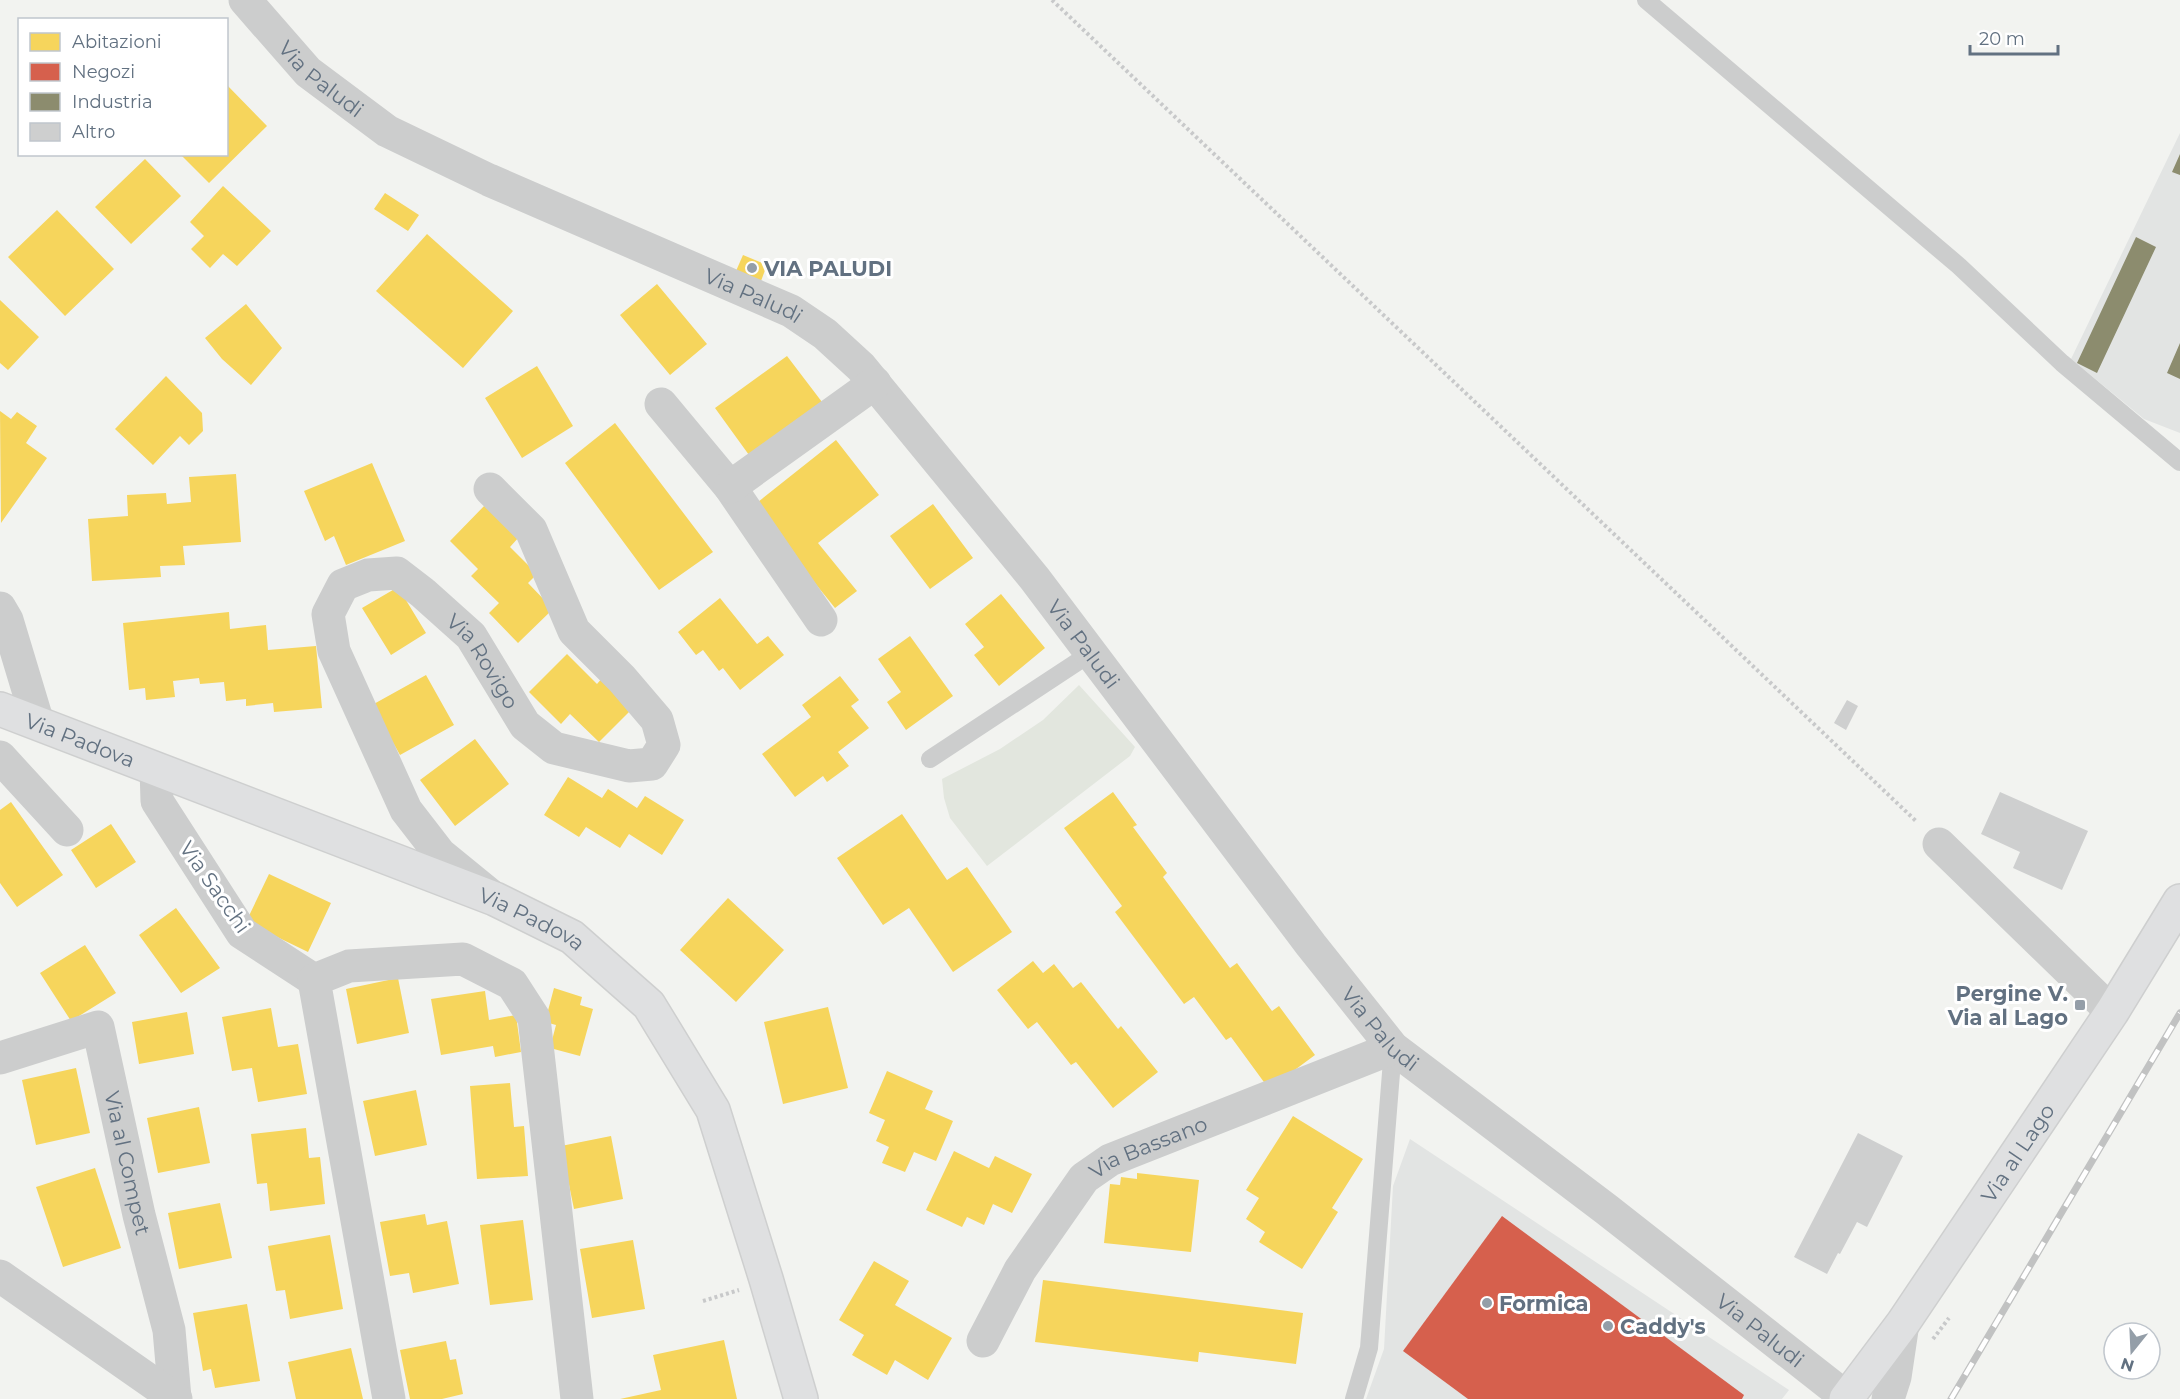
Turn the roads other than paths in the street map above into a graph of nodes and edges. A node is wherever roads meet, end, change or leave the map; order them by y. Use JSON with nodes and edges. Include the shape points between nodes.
{"nodes":[{"id":1,"x":245,"y":0,"type":"edge"},
{"id":2,"x":1646,"y":0,"type":"edge"},
{"id":3,"x":874,"y":383,"type":"junction"},
{"id":4,"x":662,"y":404,"type":"dead end"},
{"id":5,"x":2180,"y":462,"type":"edge"},
{"id":6,"x":730,"y":487,"type":"junction"},
{"id":7,"x":490,"y":489,"type":"dead end"},
{"id":8,"x":0,"y":608,"type":"edge"},
{"id":9,"x":821,"y":620,"type":"dead end"},
{"id":10,"x":1091,"y":654,"type":"junction"},
{"id":11,"x":0,"y":710,"type":"edge"},
{"id":12,"x":38,"y":723,"type":"junction"},
{"id":13,"x":0,"y":757,"type":"edge"},
{"id":14,"x":930,"y":759,"type":"dead end"},
{"id":15,"x":156,"y":768,"type":"junction"},
{"id":16,"x":67,"y":830,"type":"dead end"},
{"id":17,"x":1939,"y":844,"type":"road end"},
{"id":18,"x":495,"y":898,"type":"junction"},
{"id":19,"x":2180,"y":901,"type":"edge"},
{"id":20,"x":314,"y":980,"type":"junction"},
{"id":21,"x":2112,"y":1012,"type":"junction"},
{"id":22,"x":1393,"y":1048,"type":"junction"},
{"id":23,"x":0,"y":1058,"type":"edge"},
{"id":24,"x":0,"y":1276,"type":"edge"},
{"id":25,"x":1903,"y":1323,"type":"junction"},
{"id":26,"x":983,"y":1341,"type":"dead end"},
{"id":27,"x":175,"y":1399,"type":"edge"},
{"id":28,"x":389,"y":1399,"type":"edge"},
{"id":29,"x":577,"y":1399,"type":"edge"},
{"id":30,"x":801,"y":1399,"type":"edge"},
{"id":31,"x":1354,"y":1399,"type":"edge"},
{"id":32,"x":1847,"y":1399,"type":"edge"},
{"id":33,"x":1888,"y":1399,"type":"edge"}],
"edges":[{"from":1,"to":3,"type":"street","name":"Via Paludi","via":[[309,72],[387,131],[489,180],[791,311],[825,334]]},
{"from":2,"to":5,"type":"lane","via":[[1959,266],[2070,371]]},
{"from":3,"to":6,"type":"street"},
{"from":3,"to":10,"type":"street","name":"Via Paludi","via":[[1035,579]]},
{"from":4,"to":6,"type":"street"},
{"from":6,"to":9,"type":"street"},
{"from":7,"to":18,"type":"street","name":"Via Rovigo","via":[[531,530],[574,631],[657,720],[664,746],[652,764],[629,766],[554,748],[525,725],[471,636],[423,593],[397,573],[368,575],[343,585],[328,614],[334,651],[406,810],[440,854]]},
{"from":8,"to":12,"type":"street"},
{"from":10,"to":14,"type":"lane"},
{"from":10,"to":22,"type":"street","name":"Via Paludi"},
{"from":11,"to":12,"type":"main road","name":"Via Padova"},
{"from":12,"to":15,"type":"main road","name":"Via Padova"},
{"from":13,"to":16,"type":"street"},
{"from":15,"to":18,"type":"main road","name":"Via Padova"},
{"from":15,"to":20,"type":"street","name":"Via Sacchi","via":[[157,801],[242,933]]},
{"from":17,"to":21,"type":"street"},
{"from":18,"to":30,"type":"main road","name":"Via Padova","via":[[572,937],[649,1005],[713,1110]]},
{"from":19,"to":21,"type":"main road","name":"Via al Lago"},
{"from":20,"to":28,"type":"street"},
{"from":20,"to":29,"type":"street","via":[[349,966],[463,959],[512,984],[534,1018]]},
{"from":21,"to":25,"type":"main road","name":"Via al Lago"},
{"from":22,"to":26,"type":"street","name":"Via Bassano","via":[[1110,1160],[1084,1178],[1020,1270]]},
{"from":22,"to":31,"type":"lane","via":[[1369,1348]]},
{"from":22,"to":32,"type":"street","name":"Via Paludi"},
{"from":23,"to":27,"type":"street","name":"Via al Compet","via":[[98,1027],[169,1330]]},
{"from":24,"to":27,"type":"street","name":"Via al Compet"},
{"from":25,"to":32,"type":"main road","name":"Via al Lago"},
{"from":25,"to":33,"type":"street"}]}
